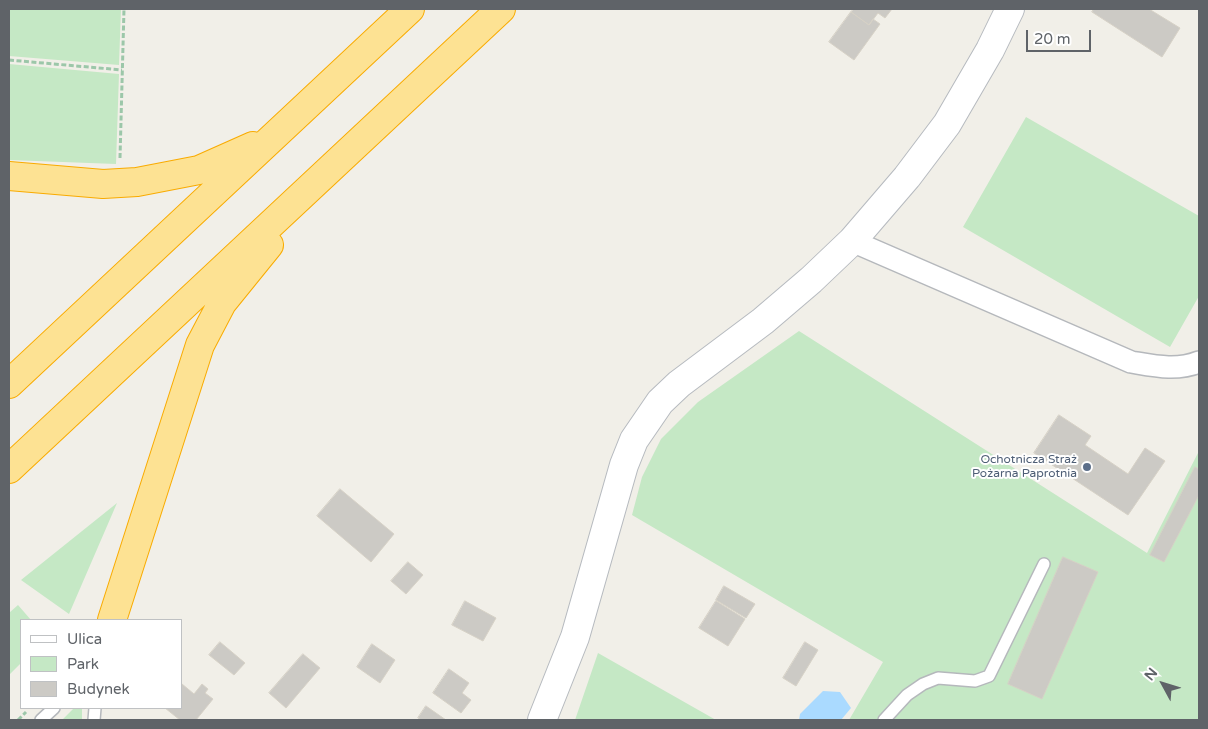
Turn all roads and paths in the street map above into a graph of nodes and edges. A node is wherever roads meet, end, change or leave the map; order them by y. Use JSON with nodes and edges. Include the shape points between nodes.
{"nodes":[{"id":1,"x":124,"y":9,"type":"edge"},
{"id":2,"x":410,"y":9,"type":"edge"},
{"id":3,"x":501,"y":9,"type":"edge"},
{"id":4,"x":1010,"y":9,"type":"edge"},
{"id":5,"x":9,"y":60,"type":"edge"},
{"id":6,"x":122,"y":70,"type":"junction"},
{"id":7,"x":273,"y":137,"type":"junction"},
{"id":8,"x":120,"y":162,"type":"dead end"},
{"id":9,"x":331,"y":167,"type":"junction"},
{"id":10,"x":9,"y":176,"type":"edge"},
{"id":11,"x":852,"y":241,"type":"junction"},
{"id":12,"x":1199,"y":362,"type":"edge"},
{"id":13,"x":9,"y":384,"type":"edge"},
{"id":14,"x":9,"y":469,"type":"edge"},
{"id":15,"x":1044,"y":564,"type":"dead end"},
{"id":16,"x":112,"y":619,"type":"edge"},
{"id":17,"x":53,"y":709,"type":"edge"},
{"id":18,"x":548,"y":718,"type":"edge"},
{"id":19,"x":41,"y":720,"type":"edge"},
{"id":20,"x":884,"y":720,"type":"edge"}],
"edges":[{"from":1,"to":6,"type":"path"},
{"from":2,"to":7,"type":"highway"},
{"from":3,"to":9,"type":"highway"},
{"from":4,"to":11,"type":"street","via":[[947,124]]},
{"from":5,"to":6,"type":"path"},
{"from":6,"to":8,"type":"path"},
{"from":7,"to":10,"type":"highway","via":[[199,170],[137,182],[103,184]]},
{"from":7,"to":13,"type":"highway"},
{"from":9,"to":14,"type":"highway"},
{"from":9,"to":16,"type":"highway","via":[[222,303],[200,345]]},
{"from":11,"to":12,"type":"street","via":[[1131,362],[1166,368],[1186,367]]},
{"from":11,"to":18,"type":"street","via":[[763,320],[679,384],[646,420],[624,465],[575,637]]},
{"from":15,"to":20,"type":"lane","via":[[989,676],[975,681],[938,678],[923,684],[907,695]]},
{"from":17,"to":19,"type":"lane"}]}
